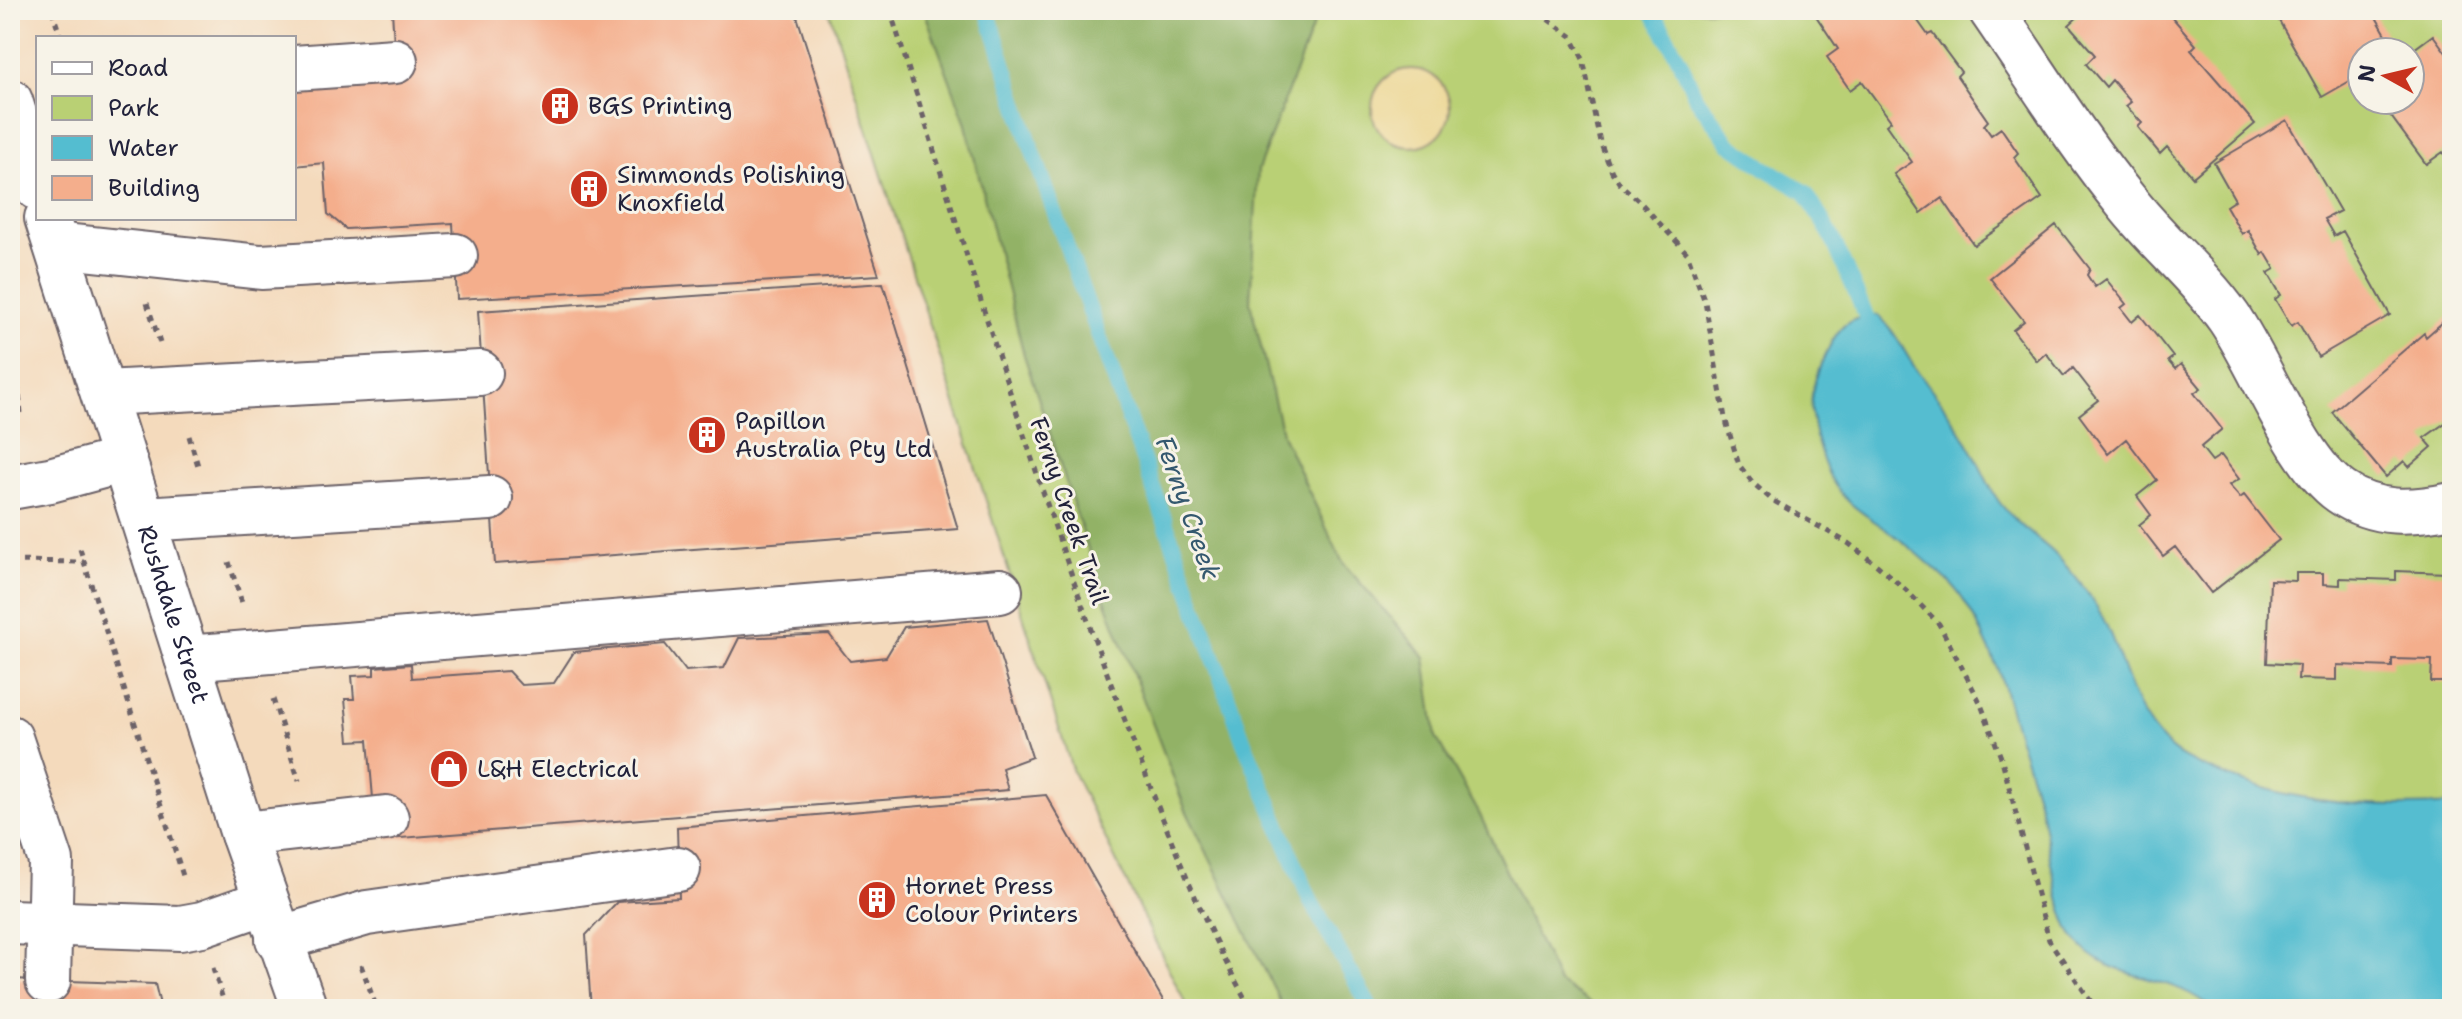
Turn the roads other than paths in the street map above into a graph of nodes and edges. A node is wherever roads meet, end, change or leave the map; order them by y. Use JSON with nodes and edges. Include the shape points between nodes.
{"nodes":[{"id":1,"x":1991,"y":10,"type":"edge"},
{"id":2,"x":395,"y":61,"type":"dead end"},
{"id":3,"x":296,"y":68,"type":"edge"},
{"id":4,"x":36,"y":86,"type":"edge"},
{"id":5,"x":10,"y":88,"type":"edge"},
{"id":6,"x":10,"y":101,"type":"edge"},
{"id":7,"x":36,"y":182,"type":"edge"},
{"id":8,"x":52,"y":232,"type":"edge"},
{"id":9,"x":455,"y":256,"type":"dead end"},
{"id":10,"x":480,"y":373,"type":"dead end"},
{"id":11,"x":104,"y":393,"type":"junction"},
{"id":12,"x":124,"y":460,"type":"junction"},
{"id":13,"x":10,"y":487,"type":"edge"},
{"id":14,"x":490,"y":498,"type":"dead end"},
{"id":15,"x":2452,"y":505,"type":"edge"},
{"id":16,"x":144,"y":519,"type":"junction"},
{"id":17,"x":1000,"y":591,"type":"dead end"},
{"id":18,"x":187,"y":658,"type":"junction"},
{"id":19,"x":10,"y":738,"type":"edge"},
{"id":20,"x":386,"y":818,"type":"dead end"},
{"id":21,"x":243,"y":834,"type":"junction"},
{"id":22,"x":678,"y":869,"type":"dead end"},
{"id":23,"x":272,"y":921,"type":"junction"},
{"id":24,"x":30,"y":923,"type":"edge"},
{"id":25,"x":48,"y":981,"type":"dead end"},
{"id":26,"x":305,"y":1009,"type":"edge"}],
"edges":[{"from":1,"to":15,"type":"street","via":[[2105,176],[2230,319],[2323,476],[2356,501],[2392,512]]},
{"from":2,"to":3,"type":"street"},
{"from":4,"to":5,"type":"street"},
{"from":6,"to":7,"type":"street"},
{"from":8,"to":9,"type":"street","via":[[261,267]]},
{"from":8,"to":11,"type":"street","name":"Rushdale Street"},
{"from":10,"to":11,"type":"street"},
{"from":11,"to":12,"type":"street","name":"Rushdale Street"},
{"from":12,"to":13,"type":"street"},
{"from":12,"to":16,"type":"street","name":"Rushdale Street"},
{"from":14,"to":16,"type":"street"},
{"from":16,"to":18,"type":"street","name":"Rushdale Street"},
{"from":17,"to":18,"type":"street"},
{"from":18,"to":21,"type":"street","name":"Rushdale Street"},
{"from":19,"to":24,"type":"street","via":[[51,861]]},
{"from":20,"to":21,"type":"street"},
{"from":21,"to":23,"type":"street","name":"Rushdale Street"},
{"from":22,"to":23,"type":"street","via":[[367,913]]},
{"from":23,"to":24,"type":"street","via":[[180,928]]},
{"from":23,"to":26,"type":"street","name":"Rushdale Street"},
{"from":24,"to":25,"type":"street"}]}
